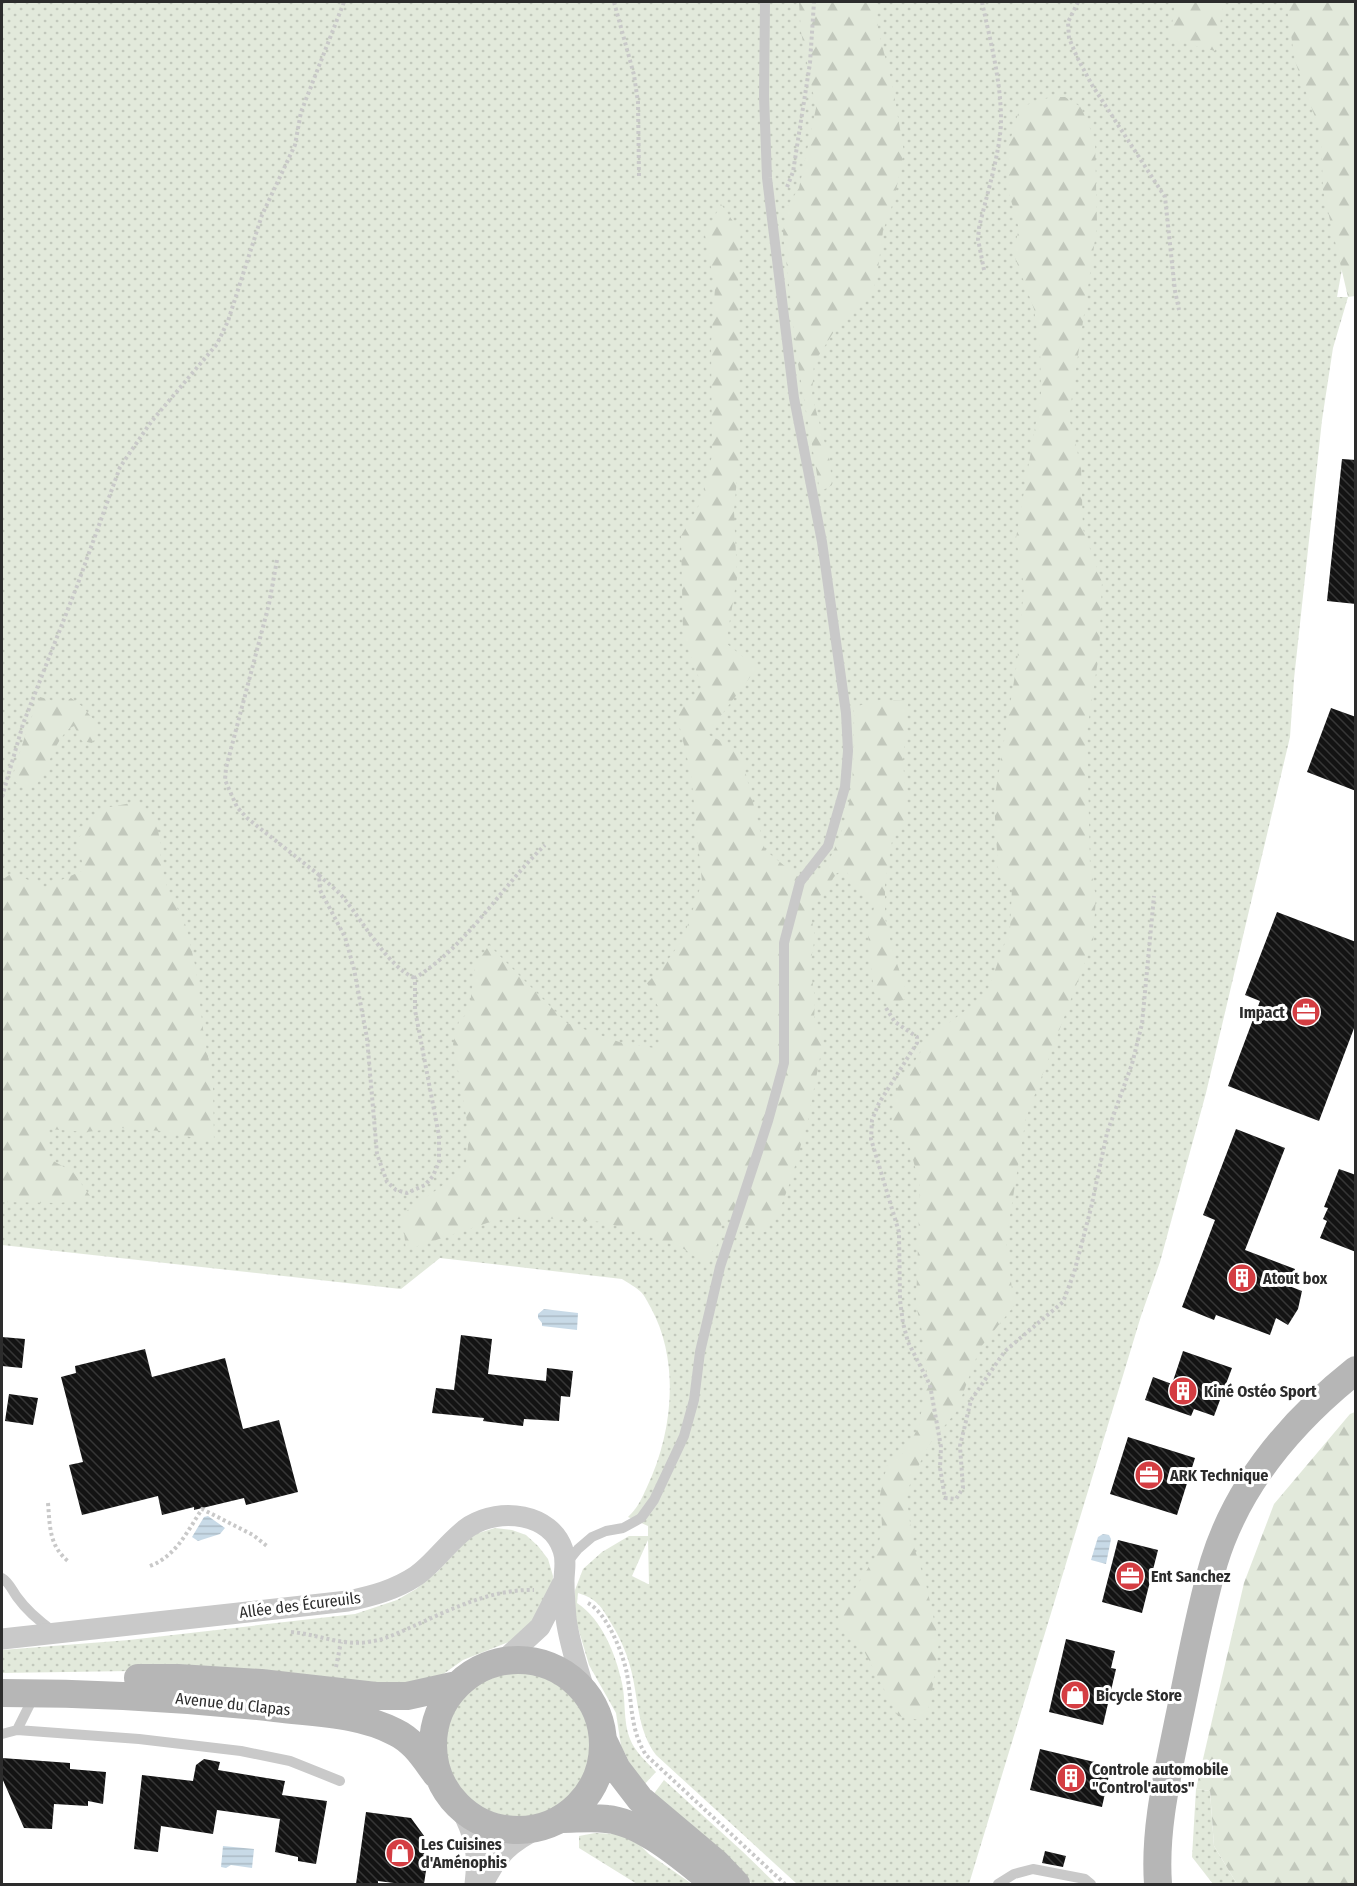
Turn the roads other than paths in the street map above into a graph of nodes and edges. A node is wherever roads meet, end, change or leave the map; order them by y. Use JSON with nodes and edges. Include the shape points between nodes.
{"nodes":[{"id":1,"x":765,"y":2,"type":"edge"},
{"id":2,"x":1356,"y":1370,"type":"edge"},
{"id":3,"x":565,"y":1572,"type":"junction"},
{"id":4,"x":2,"y":1578,"type":"edge"},
{"id":5,"x":56,"y":1634,"type":"junction"},
{"id":6,"x":2,"y":1639,"type":"edge"},
{"id":7,"x":503,"y":1661,"type":"junction"},
{"id":8,"x":2,"y":1680,"type":"edge"},
{"id":9,"x":457,"y":1685,"type":"junction"},
{"id":10,"x":584,"y":1689,"type":"junction"},
{"id":11,"x":2,"y":1693,"type":"edge"},
{"id":12,"x":36,"y":1693,"type":"junction"},
{"id":13,"x":17,"y":1730,"type":"junction"},
{"id":14,"x":2,"y":1734,"type":"edge"},
{"id":15,"x":604,"y":1742,"type":"junction"},
{"id":16,"x":440,"y":1780,"type":"junction"},
{"id":17,"x":340,"y":1781,"type":"dead end"},
{"id":18,"x":460,"y":1807,"type":"junction"},
{"id":19,"x":550,"y":1823,"type":"junction"},
{"id":20,"x":475,"y":1884,"type":"edge"},
{"id":21,"x":483,"y":1884,"type":"edge"},
{"id":22,"x":716,"y":1884,"type":"edge"},
{"id":23,"x":736,"y":1884,"type":"edge"},
{"id":24,"x":998,"y":1884,"type":"edge"},
{"id":25,"x":1091,"y":1884,"type":"edge"},
{"id":26,"x":1158,"y":1884,"type":"edge"}],
"edges":[{"from":1,"to":3,"type":"lane","via":[[767,178],[794,398],[822,542],[846,713],[845,787],[828,846],[800,882],[784,943],[784,1063],[720,1267],[684,1436],[642,1518],[592,1538],[578,1549]]},
{"from":2,"to":26,"type":"main road","via":[[1324,1395],[1263,1463],[1226,1532],[1200,1617],[1161,1808]]},
{"from":3,"to":5,"type":"street","name":"Allée des Écureuils","via":[[560,1542],[553,1532],[524,1517],[500,1516],[472,1524],[418,1575],[380,1594],[348,1602]]},
{"from":3,"to":7,"type":"street","via":[[540,1627]]},
{"from":3,"to":10,"type":"street","name":"Allée des Écureuils","via":[[569,1636]]},
{"from":4,"to":5,"type":"lane","via":[[36,1619]]},
{"from":5,"to":6,"type":"street","name":"Allée des Écureuils"},
{"from":7,"to":9,"type":"main road","via":[[475,1672]]},
{"from":7,"to":10,"type":"main road","via":[[518,1659],[547,1664]]},
{"from":8,"to":9,"type":"main road","name":"Avenue du Clapas","via":[[178,1678],[376,1696],[406,1696]]},
{"from":9,"to":16,"type":"main road","via":[[442,1706],[433,1735]]},
{"from":10,"to":15,"type":"main road","via":[[598,1714]]},
{"from":11,"to":12,"type":"main road","name":"Avenue du Clapas"},
{"from":12,"to":13,"type":"lane"},
{"from":12,"to":16,"type":"main road","name":"Avenue du Clapas","via":[[188,1698],[359,1719],[398,1733],[411,1743]]},
{"from":13,"to":14,"type":"lane"},
{"from":13,"to":17,"type":"lane","via":[[241,1751],[290,1761]]},
{"from":15,"to":19,"type":"main road","via":[[602,1763],[584,1800]]},
{"from":15,"to":23,"type":"main road","via":[[617,1769],[640,1799]]},
{"from":16,"to":18,"type":"main road"},
{"from":18,"to":19,"type":"main road","via":[[481,1822],[505,1829],[523,1830]]},
{"from":18,"to":20,"type":"street","via":[[477,1851]]},
{"from":19,"to":21,"type":"street","via":[[523,1835],[502,1852]]},
{"from":19,"to":22,"type":"main road","via":[[608,1819],[627,1825],[645,1833]]},
{"from":24,"to":25,"type":"lane","via":[[1014,1874],[1034,1869],[1085,1879]]}]}
